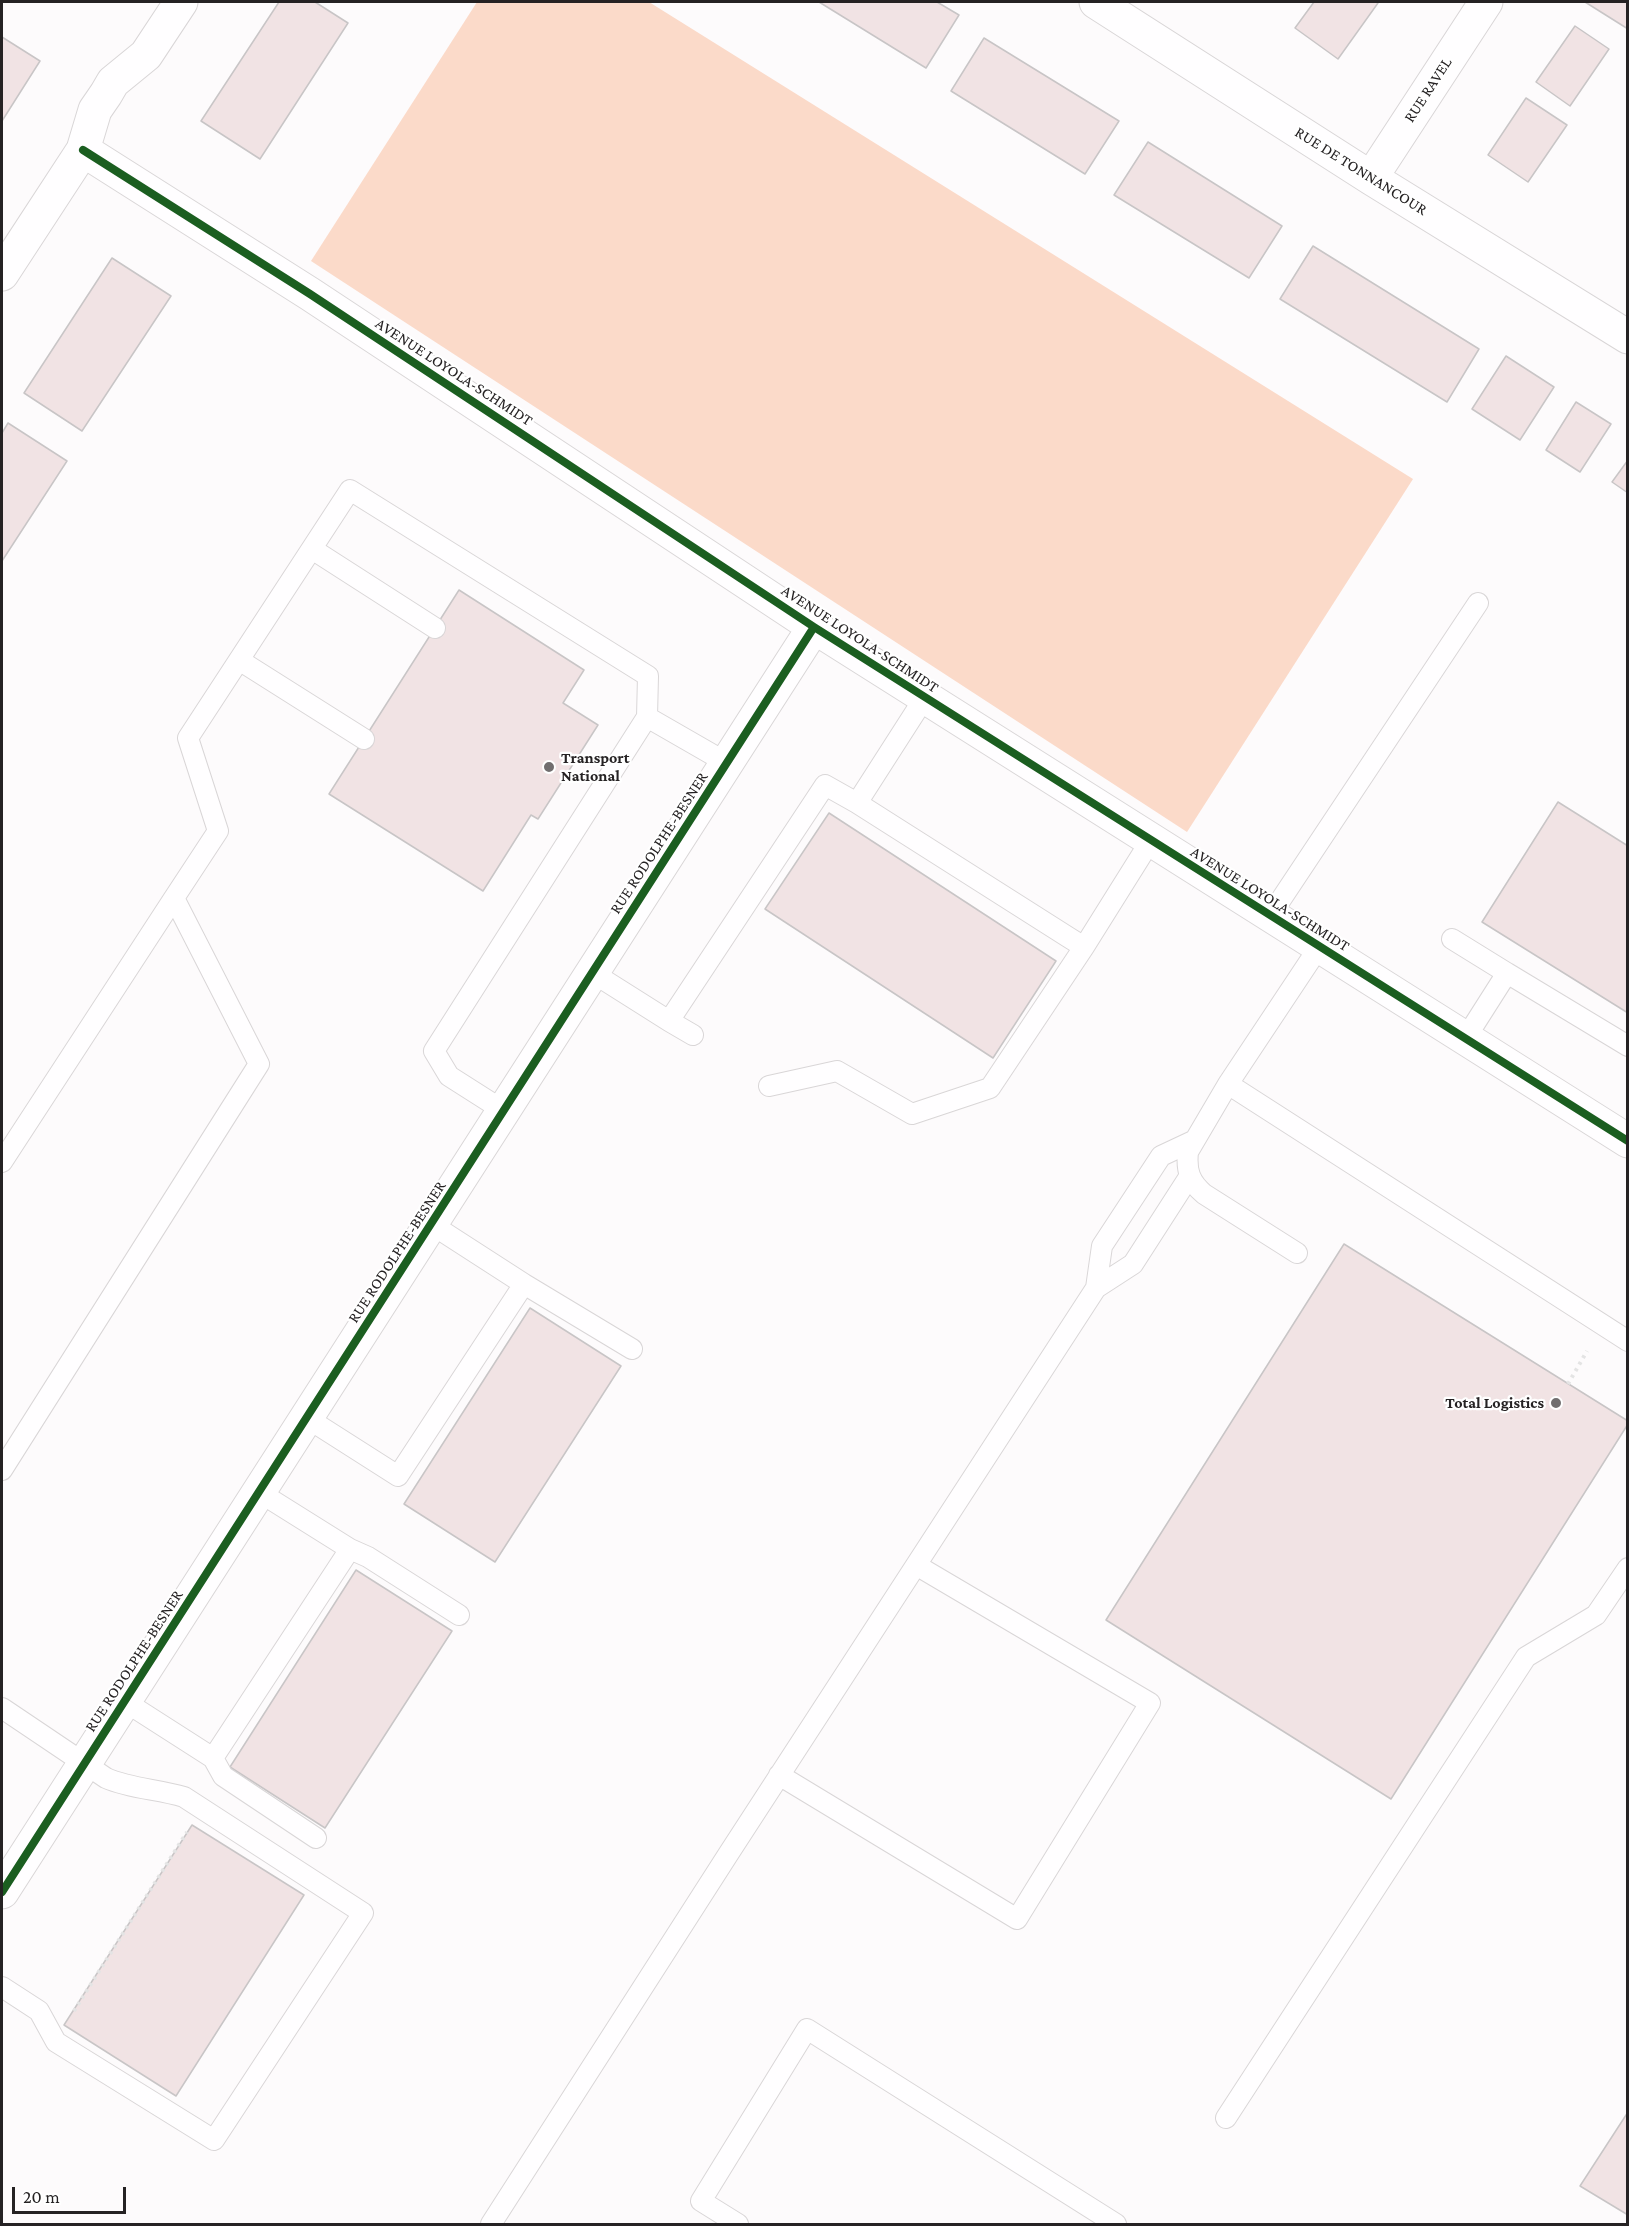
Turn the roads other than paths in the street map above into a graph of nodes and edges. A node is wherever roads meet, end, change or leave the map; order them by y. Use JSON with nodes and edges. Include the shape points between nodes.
{"nodes":[{"id":1,"x":181,"y":2,"type":"edge"},
{"id":2,"x":1096,"y":2,"type":"edge"},
{"id":3,"x":1486,"y":2,"type":"edge"},
{"id":4,"x":83,"y":150,"type":"junction"},
{"id":5,"x":1371,"y":178,"type":"junction"},
{"id":6,"x":2,"y":274,"type":"edge"},
{"id":7,"x":1628,"y":337,"type":"edge"},
{"id":8,"x":312,"y":549,"type":"junction"},
{"id":9,"x":1478,"y":603,"type":"dead end"},
{"id":10,"x":814,"y":627,"type":"junction"},
{"id":11,"x":435,"y":628,"type":"dead end"},
{"id":12,"x":239,"y":660,"type":"junction"},
{"id":13,"x":925,"y":697,"type":"junction"},
{"id":14,"x":647,"y":717,"type":"junction"},
{"id":15,"x":364,"y":739,"type":"dead end"},
{"id":16,"x":727,"y":763,"type":"junction"},
{"id":17,"x":857,"y":803,"type":"junction"},
{"id":18,"x":1151,"y":840,"type":"junction"},
{"id":19,"x":174,"y":898,"type":"junction"},
{"id":20,"x":1270,"y":916,"type":"junction"},
{"id":21,"x":1452,"y":939,"type":"dead end"},
{"id":22,"x":1319,"y":946,"type":"junction"},
{"id":23,"x":1084,"y":947,"type":"junction"},
{"id":24,"x":593,"y":973,"type":"junction"},
{"id":25,"x":1507,"y":973,"type":"junction"},
{"id":26,"x":669,"y":1021,"type":"junction"},
{"id":27,"x":693,"y":1035,"type":"dead end"},
{"id":28,"x":1465,"y":1039,"type":"junction"},
{"id":29,"x":1628,"y":1046,"type":"edge"},
{"id":30,"x":1228,"y":1084,"type":"junction"},
{"id":31,"x":769,"y":1086,"type":"dead end"},
{"id":32,"x":504,"y":1111,"type":"junction"},
{"id":33,"x":1192,"y":1141,"type":"junction"},
{"id":34,"x":1628,"y":1142,"type":"edge"},
{"id":35,"x":2,"y":1162,"type":"edge"},
{"id":36,"x":1189,"y":1177,"type":"junction"},
{"id":37,"x":431,"y":1224,"type":"junction"},
{"id":38,"x":1297,"y":1253,"type":"dead end"},
{"id":39,"x":524,"y":1284,"type":"junction"},
{"id":40,"x":1096,"y":1288,"type":"junction"},
{"id":41,"x":1628,"y":1341,"type":"edge"},
{"id":42,"x":632,"y":1350,"type":"dead end"},
{"id":43,"x":307,"y":1418,"type":"junction"},
{"id":44,"x":2,"y":1470,"type":"edge"},
{"id":45,"x":259,"y":1492,"type":"junction"},
{"id":46,"x":350,"y":1549,"type":"junction"},
{"id":47,"x":916,"y":1565,"type":"junction"},
{"id":48,"x":1628,"y":1568,"type":"edge"},
{"id":49,"x":459,"y":1615,"type":"dead end"},
{"id":50,"x":124,"y":1701,"type":"junction"},
{"id":51,"x":2,"y":1708,"type":"edge"},
{"id":52,"x":213,"y":1758,"type":"junction"},
{"id":53,"x":85,"y":1762,"type":"junction"},
{"id":54,"x":779,"y":1776,"type":"junction"},
{"id":55,"x":316,"y":1838,"type":"dead end"},
{"id":56,"x":2,"y":1892,"type":"edge"},
{"id":57,"x":2,"y":1987,"type":"edge"},
{"id":58,"x":1226,"y":2118,"type":"dead end"},
{"id":59,"x":491,"y":2224,"type":"edge"},
{"id":60,"x":738,"y":2224,"type":"edge"},
{"id":61,"x":1116,"y":2224,"type":"edge"}],
"edges":[{"from":1,"to":4,"type":"street","via":[[146,55],[113,82],[95,110]]},
{"from":2,"to":5,"type":"street","name":"RUE DE TONNANCOUR"},
{"from":3,"to":5,"type":"street","name":"RUE RAVEL"},
{"from":4,"to":6,"type":"street"},
{"from":4,"to":10,"type":"street","name":"AVENUE LOYOLA-SCHMIDT","via":[[310,294]]},
{"from":5,"to":7,"type":"street","name":"RUE DE TONNANCOUR"},
{"from":8,"to":11,"type":"lane"},
{"from":8,"to":12,"type":"lane"},
{"from":8,"to":14,"type":"lane","via":[[350,490],[648,676]]},
{"from":9,"to":20,"type":"lane"},
{"from":10,"to":13,"type":"street","name":"AVENUE LOYOLA-SCHMIDT"},
{"from":10,"to":16,"type":"street","name":"RUE RODOLPHE-BESNER"},
{"from":12,"to":15,"type":"lane"},
{"from":12,"to":19,"type":"lane","via":[[188,738],[218,831]]},
{"from":13,"to":17,"type":"lane"},
{"from":13,"to":18,"type":"street","name":"AVENUE LOYOLA-SCHMIDT"},
{"from":14,"to":16,"type":"lane"},
{"from":14,"to":32,"type":"lane","via":[[434,1052],[449,1076]]},
{"from":16,"to":24,"type":"street","name":"RUE RODOLPHE-BESNER"},
{"from":17,"to":23,"type":"lane"},
{"from":17,"to":26,"type":"lane","via":[[825,785]]},
{"from":18,"to":20,"type":"street","name":"AVENUE LOYOLA-SCHMIDT"},
{"from":18,"to":23,"type":"lane"},
{"from":19,"to":35,"type":"lane"},
{"from":19,"to":44,"type":"lane","via":[[259,1064]]},
{"from":20,"to":22,"type":"street","name":"AVENUE LOYOLA-SCHMIDT"},
{"from":21,"to":25,"type":"lane"},
{"from":22,"to":28,"type":"street","name":"AVENUE LOYOLA-SCHMIDT"},
{"from":22,"to":30,"type":"lane"},
{"from":23,"to":31,"type":"lane","via":[[990,1088],[912,1114],[837,1071]]},
{"from":24,"to":26,"type":"lane"},
{"from":24,"to":32,"type":"street","name":"RUE RODOLPHE-BESNER"},
{"from":25,"to":28,"type":"lane"},
{"from":25,"to":29,"type":"lane"},
{"from":26,"to":27,"type":"lane"},
{"from":28,"to":34,"type":"street","name":"AVENUE LOYOLA-SCHMIDT"},
{"from":30,"to":33,"type":"lane"},
{"from":30,"to":41,"type":"lane"},
{"from":32,"to":37,"type":"street","name":"RUE RODOLPHE-BESNER"},
{"from":33,"to":36,"type":"lane","via":[[1187,1162]]},
{"from":33,"to":40,"type":"lane","via":[[1161,1156],[1102,1246]]},
{"from":36,"to":38,"type":"lane","via":[[1204,1194]]},
{"from":36,"to":40,"type":"lane","via":[[1134,1264]]},
{"from":37,"to":39,"type":"lane"},
{"from":37,"to":43,"type":"street","name":"RUE RODOLPHE-BESNER"},
{"from":39,"to":42,"type":"lane"},
{"from":39,"to":43,"type":"lane","via":[[398,1476]]},
{"from":40,"to":47,"type":"lane"},
{"from":43,"to":45,"type":"street","name":"RUE RODOLPHE-BESNER"},
{"from":45,"to":46,"type":"lane"},
{"from":45,"to":50,"type":"street","name":"RUE RODOLPHE-BESNER"},
{"from":46,"to":49,"type":"lane"},
{"from":46,"to":52,"type":"lane"},
{"from":47,"to":54,"type":"lane"},
{"from":47,"to":54,"type":"lane","via":[[1150,1703],[1017,1919]]},
{"from":48,"to":58,"type":"lane","via":[[1596,1615],[1526,1657]]},
{"from":50,"to":52,"type":"lane"},
{"from":50,"to":53,"type":"street","name":"RUE RODOLPHE-BESNER"},
{"from":51,"to":53,"type":"lane"},
{"from":52,"to":55,"type":"lane","via":[[223,1776]]},
{"from":53,"to":56,"type":"street","name":"RUE RODOLPHE-BESNER"},
{"from":53,"to":57,"type":"lane","via":[[119,1784],[184,1797],[363,1913],[214,2140],[56,2042],[39,2012]]},
{"from":54,"to":59,"type":"lane"},
{"from":60,"to":61,"type":"lane","via":[[701,2200],[807,2029]]}]}
